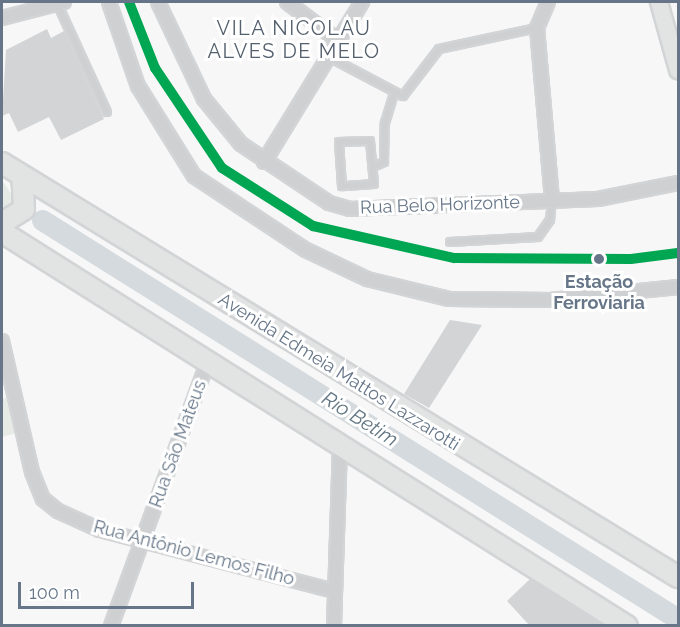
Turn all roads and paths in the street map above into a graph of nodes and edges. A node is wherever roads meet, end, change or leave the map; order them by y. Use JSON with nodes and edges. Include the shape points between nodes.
{"nodes":[{"id":1,"x":61,"y":2,"type":"edge"},
{"id":2,"x":109,"y":2,"type":"edge"},
{"id":3,"x":158,"y":2,"type":"edge"},
{"id":4,"x":287,"y":2,"type":"edge"},
{"id":5,"x":362,"y":2,"type":"edge"},
{"id":6,"x":548,"y":2,"type":"edge"},
{"id":7,"x":659,"y":2,"type":"edge"},
{"id":8,"x":2,"y":18,"type":"edge"},
{"id":9,"x":537,"y":28,"type":"junction"},
{"id":10,"x":337,"y":40,"type":"junction"},
{"id":11,"x":327,"y":56,"type":"junction"},
{"id":12,"x":678,"y":70,"type":"edge"},
{"id":13,"x":393,"y":96,"type":"junction"},
{"id":14,"x":108,"y":112,"type":"dead end"},
{"id":15,"x":264,"y":162,"type":"junction"},
{"id":16,"x":2,"y":163,"type":"edge"},
{"id":17,"x":375,"y":166,"type":"junction"},
{"id":18,"x":22,"y":176,"type":"junction"},
{"id":19,"x":678,"y":183,"type":"edge"},
{"id":20,"x":552,"y":201,"type":"junction"},
{"id":21,"x":2,"y":223,"type":"edge"},
{"id":22,"x":2,"y":232,"type":"edge"},
{"id":23,"x":450,"y":242,"type":"dead end"},
{"id":24,"x":678,"y":287,"type":"edge"},
{"id":25,"x":2,"y":341,"type":"edge"},
{"id":26,"x":207,"y":364,"type":"junction"},
{"id":27,"x":340,"y":444,"type":"junction"},
{"id":28,"x":142,"y":540,"type":"junction"},
{"id":29,"x":678,"y":577,"type":"edge"},
{"id":30,"x":334,"y":591,"type":"junction"},
{"id":31,"x":111,"y":626,"type":"edge"},
{"id":32,"x":334,"y":626,"type":"edge"},
{"id":33,"x":627,"y":626,"type":"edge"}],
"edges":[{"from":1,"to":8,"type":"street"},
{"from":1,"to":14,"type":"lane"},
{"from":2,"to":24,"type":"street","via":[[138,86],[194,176],[306,250],[367,279],[449,299],[550,300]]},
{"from":3,"to":15,"type":"street","name":"Rua Belo Horizonte","via":[[204,99],[241,144]]},
{"from":4,"to":10,"type":"street"},
{"from":5,"to":10,"type":"street"},
{"from":6,"to":9,"type":"street"},
{"from":7,"to":12,"type":"main road"},
{"from":9,"to":13,"type":"lane","via":[[439,49],[412,91]]},
{"from":9,"to":20,"type":"street"},
{"from":10,"to":11,"type":"street"},
{"from":11,"to":13,"type":"lane"},
{"from":11,"to":15,"type":"street"},
{"from":13,"to":17,"type":"lane","via":[[385,123],[384,162]]},
{"from":15,"to":20,"type":"street","name":"Rua Belo Horizonte","via":[[308,192],[350,209]]},
{"from":16,"to":18,"type":"main road","name":"Avenida Edmeia Mattos Lazzarotti"},
{"from":17,"to":17,"type":"lane","via":[[370,141],[339,142],[342,186],[371,186]]},
{"from":18,"to":21,"type":"main road","via":[[24,209]]},
{"from":18,"to":29,"type":"main road","name":"Avenida Edmeia Mattos Lazzarotti"},
{"from":19,"to":20,"type":"street","name":"Rua Belo Horizonte","via":[[598,199]]},
{"from":20,"to":23,"type":"lane","via":[[550,220],[538,237]]},
{"from":22,"to":26,"type":"main road"},
{"from":25,"to":28,"type":"street","name":"Rua Antônio Lemos Filho","via":[[43,499],[100,530]]},
{"from":26,"to":27,"type":"main road"},
{"from":26,"to":28,"type":"street","name":"Rua São Mateus"},
{"from":27,"to":30,"type":"street"},
{"from":27,"to":33,"type":"main road"},
{"from":28,"to":30,"type":"street","name":"Rua Antônio Lemos Filho"},
{"from":28,"to":31,"type":"street","name":"Rua São Mateus"},
{"from":30,"to":32,"type":"street"}]}
